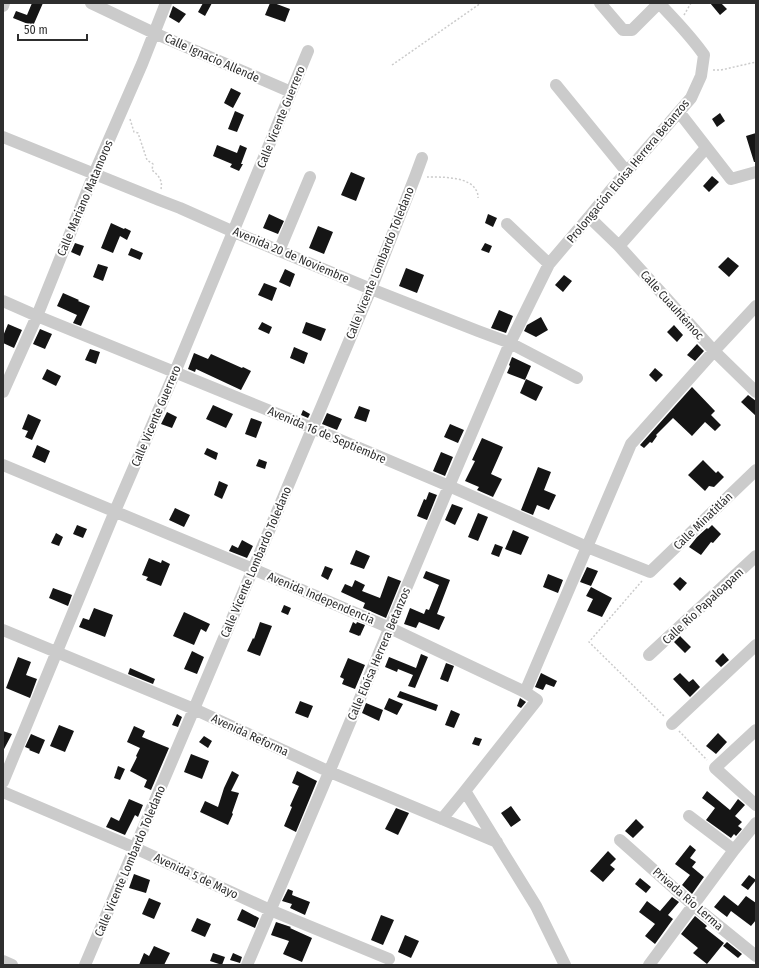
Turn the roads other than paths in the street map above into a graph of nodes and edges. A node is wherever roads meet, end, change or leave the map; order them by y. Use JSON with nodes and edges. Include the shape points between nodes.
{"nodes":[{"id":1,"x":4,"y":3,"type":"edge"},
{"id":2,"x":91,"y":3,"type":"edge"},
{"id":3,"x":166,"y":3,"type":"edge"},
{"id":4,"x":600,"y":3,"type":"edge"},
{"id":5,"x":659,"y":3,"type":"edge"},
{"id":6,"x":3,"y":6,"type":"edge"},
{"id":7,"x":154,"y":33,"type":"junction"},
{"id":8,"x":308,"y":51,"type":"dead end"},
{"id":9,"x":556,"y":85,"type":"dead end"},
{"id":10,"x":291,"y":92,"type":"junction"},
{"id":11,"x":678,"y":112,"type":"junction"},
{"id":12,"x":3,"y":137,"type":"edge"},
{"id":13,"x":706,"y":148,"type":"junction"},
{"id":14,"x":422,"y":158,"type":"dead end"},
{"id":15,"x":627,"y":172,"type":"junction"},
{"id":16,"x":756,"y":172,"type":"edge"},
{"id":17,"x":94,"y":174,"type":"junction"},
{"id":18,"x":310,"y":177,"type":"dead end"},
{"id":19,"x":589,"y":217,"type":"junction"},
{"id":20,"x":507,"y":224,"type":"dead end"},
{"id":21,"x":234,"y":232,"type":"junction"},
{"id":22,"x":619,"y":246,"type":"junction"},
{"id":23,"x":280,"y":251,"type":"junction"},
{"id":24,"x":549,"y":264,"type":"junction"},
{"id":25,"x":371,"y":289,"type":"junction"},
{"id":26,"x":3,"y":301,"type":"edge"},
{"id":27,"x":756,"y":306,"type":"edge"},
{"id":28,"x":37,"y":316,"type":"junction"},
{"id":29,"x":510,"y":343,"type":"junction"},
{"id":30,"x":714,"y":351,"type":"junction"},
{"id":31,"x":175,"y":372,"type":"junction"},
{"id":32,"x":577,"y":378,"type":"dead end"},
{"id":33,"x":3,"y":392,"type":"edge"},
{"id":34,"x":756,"y":392,"type":"edge"},
{"id":35,"x":312,"y":428,"type":"junction"},
{"id":36,"x":3,"y":465,"type":"edge"},
{"id":37,"x":756,"y":470,"type":"edge"},
{"id":38,"x":449,"y":486,"type":"junction"},
{"id":39,"x":115,"y":511,"type":"junction"},
{"id":40,"x":587,"y":547,"type":"junction"},
{"id":41,"x":756,"y":556,"type":"edge"},
{"id":42,"x":253,"y":569,"type":"junction"},
{"id":43,"x":650,"y":572,"type":"joint"},
{"id":44,"x":390,"y":628,"type":"junction"},
{"id":45,"x":3,"y":630,"type":"edge"},
{"id":46,"x":756,"y":646,"type":"edge"},
{"id":47,"x":57,"y":652,"type":"junction"},
{"id":48,"x":650,"y":655,"type":"dead end"},
{"id":49,"x":525,"y":692,"type":"junction"},
{"id":50,"x":194,"y":709,"type":"junction"},
{"id":51,"x":672,"y":724,"type":"road end"},
{"id":52,"x":756,"y":730,"type":"edge"},
{"id":53,"x":330,"y":772,"type":"junction"},
{"id":54,"x":3,"y":782,"type":"edge"},
{"id":55,"x":465,"y":791,"type":"junction"},
{"id":56,"x":3,"y":792,"type":"edge"},
{"id":57,"x":756,"y":806,"type":"edge"},
{"id":58,"x":690,"y":816,"type":"dead end"},
{"id":59,"x":442,"y":819,"type":"junction"},
{"id":60,"x":756,"y":823,"type":"edge"},
{"id":61,"x":620,"y":840,"type":"dead end"},
{"id":62,"x":497,"y":842,"type":"junction"},
{"id":63,"x":135,"y":848,"type":"junction"},
{"id":64,"x":734,"y":850,"type":"junction"},
{"id":65,"x":693,"y":905,"type":"junction"},
{"id":66,"x":270,"y":910,"type":"junction"},
{"id":67,"x":756,"y":956,"type":"edge"},
{"id":68,"x":389,"y":959,"type":"dead end"},
{"id":69,"x":3,"y":961,"type":"edge"},
{"id":70,"x":12,"y":965,"type":"edge"},
{"id":71,"x":85,"y":965,"type":"edge"},
{"id":72,"x":247,"y":965,"type":"edge"},
{"id":73,"x":565,"y":965,"type":"edge"},
{"id":74,"x":649,"y":965,"type":"edge"}],
"edges":[{"from":1,"to":6,"type":"street"},
{"from":2,"to":7,"type":"street","name":"Calle Ignacio Allende"},
{"from":3,"to":7,"type":"street","name":"Calle Mariano Matamoros"},
{"from":4,"to":5,"type":"street","via":[[623,30],[632,30]]},
{"from":5,"to":11,"type":"street","name":"Prolongación Eloísa Herrera Betanzos","via":[[696,43],[704,56],[701,76],[691,98]]},
{"from":7,"to":10,"type":"street","name":"Calle Ignacio Allende"},
{"from":7,"to":17,"type":"street","name":"Calle Mariano Matamoros"},
{"from":8,"to":10,"type":"street","name":"Calle Vicente Guerrero"},
{"from":9,"to":15,"type":"street"},
{"from":10,"to":21,"type":"street","name":"Calle Vicente Guerrero"},
{"from":11,"to":13,"type":"street"},
{"from":11,"to":15,"type":"street","name":"Prolongación Eloísa Herrera Betanzos"},
{"from":12,"to":17,"type":"street","name":"Avenida 20 de Noviembre"},
{"from":13,"to":16,"type":"street","via":[[730,179]]},
{"from":13,"to":22,"type":"street"},
{"from":14,"to":25,"type":"street","name":"Calle Vicente Lombardo Toledano"},
{"from":15,"to":19,"type":"street","name":"Prolongación Eloísa Herrera Betanzos"},
{"from":17,"to":21,"type":"street","name":"Avenida 20 de Noviembre"},
{"from":17,"to":28,"type":"street","name":"Calle Mariano Matamoros"},
{"from":18,"to":23,"type":"street"},
{"from":19,"to":22,"type":"street","name":"Calle Cuauhtémoc"},
{"from":19,"to":24,"type":"street","name":"Prolongación Eloísa Herrera Betanzos"},
{"from":20,"to":24,"type":"street"},
{"from":21,"to":23,"type":"street","name":"Avenida 20 de Noviembre"},
{"from":21,"to":31,"type":"street","name":"Calle Vicente Guerrero"},
{"from":22,"to":30,"type":"street","name":"Calle Cuauhtémoc"},
{"from":23,"to":25,"type":"street","name":"Avenida 20 de Noviembre"},
{"from":24,"to":29,"type":"street","name":"Prolongación Eloísa Herrera Betanzos"},
{"from":25,"to":29,"type":"street","name":"Avenida 20 de Noviembre"},
{"from":25,"to":35,"type":"street","name":"Calle Vicente Lombardo Toledano"},
{"from":26,"to":28,"type":"street","name":"Avenida 16 de Septiembre"},
{"from":27,"to":30,"type":"street"},
{"from":28,"to":31,"type":"street","name":"Avenida 16 de Septiembre"},
{"from":28,"to":33,"type":"street","name":"Calle Mariano Matamoros"},
{"from":29,"to":32,"type":"street","name":"Avenida 20 de Noviembre"},
{"from":29,"to":38,"type":"street","name":"Calle Eloísa Herrera Betanzos"},
{"from":30,"to":34,"type":"street","name":"Calle Cuauhtémoc"},
{"from":30,"to":40,"type":"street","via":[[631,444]]},
{"from":31,"to":35,"type":"street","name":"Avenida 16 de Septiembre"},
{"from":31,"to":39,"type":"street","name":"Calle Vicente Guerrero"},
{"from":35,"to":38,"type":"street","name":"Avenida 16 de Septiembre"},
{"from":35,"to":42,"type":"street","name":"Calle Vicente Lombardo Toledano"},
{"from":36,"to":39,"type":"street","name":"Avenida Independencia"},
{"from":37,"to":43,"type":"street","name":"Calle Minatitlán"},
{"from":38,"to":40,"type":"street","name":"Avenida 16 de Septiembre"},
{"from":38,"to":44,"type":"street","name":"Calle Eloísa Herrera Betanzos"},
{"from":39,"to":42,"type":"street","name":"Avenida Independencia"},
{"from":39,"to":47,"type":"street","name":"Calle Vicente Guerrero"},
{"from":40,"to":43,"type":"street","name":"Avenida 16 de Septiembre"},
{"from":40,"to":49,"type":"street"},
{"from":41,"to":48,"type":"street","name":"Calle Río Papaloapam"},
{"from":42,"to":44,"type":"street","name":"Avenida Independencia"},
{"from":42,"to":50,"type":"street","name":"Calle Vicente Lombardo Toledano"},
{"from":44,"to":49,"type":"street","name":"Avenida Independencia"},
{"from":44,"to":53,"type":"street","name":"Calle Eloísa Herrera Betanzos"},
{"from":45,"to":47,"type":"street","name":"Avenida Reforma"},
{"from":46,"to":51,"type":"street"},
{"from":47,"to":50,"type":"street","name":"Avenida Reforma"},
{"from":47,"to":54,"type":"street","name":"Calle Vicente Guerrero"},
{"from":49,"to":55,"type":"street","via":[[537,700]]},
{"from":50,"to":53,"type":"street","name":"Avenida Reforma"},
{"from":50,"to":63,"type":"street","name":"Calle Vicente Lombardo Toledano"},
{"from":52,"to":57,"type":"street","via":[[715,768]]},
{"from":53,"to":59,"type":"street","name":"Avenida Reforma"},
{"from":53,"to":66,"type":"street","name":"Calle Eloísa Herrera Betanzos"},
{"from":55,"to":59,"type":"street"},
{"from":55,"to":62,"type":"street"},
{"from":56,"to":63,"type":"street","name":"Avenida 5 de Mayo"},
{"from":58,"to":64,"type":"street"},
{"from":59,"to":62,"type":"street","name":"Avenida Reforma"},
{"from":60,"to":64,"type":"street"},
{"from":61,"to":65,"type":"street","name":"Privada Río Lerma"},
{"from":62,"to":73,"type":"street","via":[[536,906]]},
{"from":63,"to":66,"type":"street","name":"Avenida 5 de Mayo"},
{"from":63,"to":71,"type":"street","name":"Calle Vicente Lombardo Toledano"},
{"from":64,"to":65,"type":"street"},
{"from":65,"to":67,"type":"street","name":"Privada Río Lerma"},
{"from":65,"to":74,"type":"street"},
{"from":66,"to":68,"type":"street","name":"Avenida 5 de Mayo"},
{"from":66,"to":72,"type":"street","name":"Calle Eloísa Herrera Betanzos"},
{"from":69,"to":70,"type":"street"}]}
